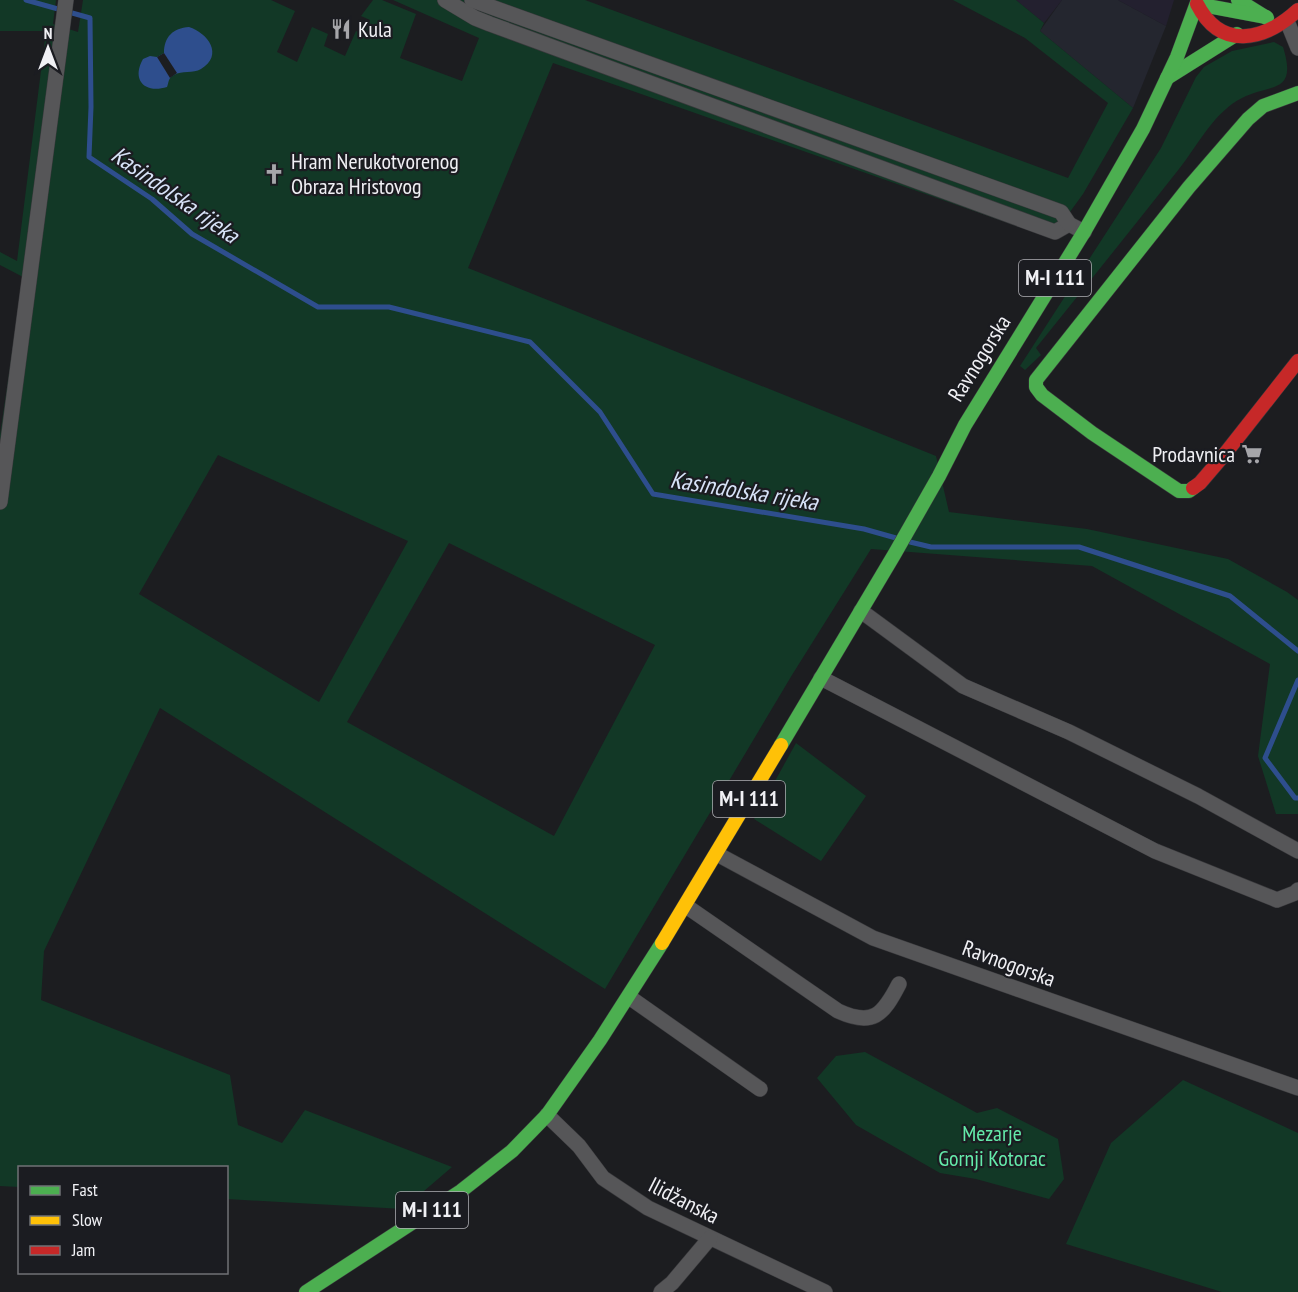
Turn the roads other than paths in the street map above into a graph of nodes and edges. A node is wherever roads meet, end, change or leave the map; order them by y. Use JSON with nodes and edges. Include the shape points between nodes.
{"nodes":[{"id":1,"x":66,"y":0,"type":"edge"},
{"id":2,"x":446,"y":0,"type":"edge"},
{"id":3,"x":471,"y":0,"type":"edge"},
{"id":4,"x":1238,"y":0,"type":"edge"},
{"id":5,"x":1197,"y":2,"type":"edge"},
{"id":6,"x":1293,"y":15,"type":"edge"},
{"id":7,"x":1267,"y":18,"type":"junction"},
{"id":8,"x":1237,"y":34,"type":"junction"},
{"id":9,"x":1298,"y":48,"type":"edge"},
{"id":10,"x":1167,"y":78,"type":"junction"},
{"id":11,"x":1298,"y":93,"type":"edge"},
{"id":12,"x":1069,"y":224,"type":"junction"},
{"id":13,"x":1084,"y":232,"type":"junction"},
{"id":14,"x":1298,"y":361,"type":"edge"},
{"id":15,"x":0,"y":502,"type":"edge"},
{"id":16,"x":861,"y":612,"type":"junction"},
{"id":17,"x":821,"y":678,"type":"junction"},
{"id":18,"x":1298,"y":851,"type":"edge"},
{"id":19,"x":717,"y":854,"type":"junction"},
{"id":20,"x":1298,"y":890,"type":"edge"},
{"id":21,"x":686,"y":906,"type":"junction"},
{"id":22,"x":899,"y":984,"type":"dead end"},
{"id":23,"x":628,"y":997,"type":"junction"},
{"id":24,"x":1298,"y":1088,"type":"edge"},
{"id":25,"x":760,"y":1089,"type":"dead end"},
{"id":26,"x":547,"y":1115,"type":"junction"},
{"id":27,"x":710,"y":1238,"type":"junction"},
{"id":28,"x":306,"y":1292,"type":"edge"},
{"id":29,"x":661,"y":1292,"type":"edge"},
{"id":30,"x":825,"y":1292,"type":"edge"}],
"edges":[{"from":1,"to":15,"type":"street"},
{"from":2,"to":12,"type":"street","via":[[490,24],[1055,232]]},
{"from":3,"to":12,"type":"street","via":[[1061,212]]},
{"from":4,"to":7,"type":"main road"},
{"from":5,"to":7,"type":"main road"},
{"from":5,"to":8,"type":"main road","via":[[1204,19],[1212,26]]},
{"from":5,"to":10,"type":"main road","name":"Ravnogorska","number":"M-I 111"},
{"from":6,"to":7,"type":"main road"},
{"from":6,"to":8,"type":"main road","via":[[1263,33]]},
{"from":6,"to":9,"type":"street"},
{"from":8,"to":10,"type":"main road"},
{"from":10,"to":13,"type":"main road","name":"Ravnogorska","number":"M-I 111","via":[[1143,129]]},
{"from":11,"to":14,"type":"main road","via":[[1263,106],[1248,119],[1036,380],[1040,393],[1092,433],[1179,491],[1189,491],[1224,455]]},
{"from":12,"to":13,"type":"street"},
{"from":13,"to":16,"type":"main road","name":"Ravnogorska","number":"M-I 111","via":[[964,425]]},
{"from":16,"to":17,"type":"main road","name":"Ravnogorska","number":"M-I 111"},
{"from":16,"to":18,"type":"street","via":[[963,686],[1198,795]]},
{"from":17,"to":19,"type":"main road","name":"Ravnogorska","number":"M-I 111"},
{"from":17,"to":20,"type":"street","via":[[1155,851],[1276,900]]},
{"from":19,"to":21,"type":"main road","name":"Ravnogorska","number":"M-I 111"},
{"from":19,"to":24,"type":"street","name":"Ravnogorska","via":[[873,938]]},
{"from":21,"to":22,"type":"street","via":[[852,1017],[863,1019],[887,1008]]},
{"from":21,"to":23,"type":"main road","name":"Ravnogorska","number":"M-I 111"},
{"from":23,"to":25,"type":"street"},
{"from":23,"to":26,"type":"main road","name":"Ravnogorska","number":"M-I 111"},
{"from":26,"to":27,"type":"street","name":"Ilidžanska","via":[[579,1146],[603,1178],[648,1208]]},
{"from":26,"to":28,"type":"main road","name":"Ravnogorska","number":"M-I 111","via":[[512,1151],[461,1191]]},
{"from":27,"to":29,"type":"street"},
{"from":27,"to":30,"type":"street","name":"Ilidžanska"}]}
